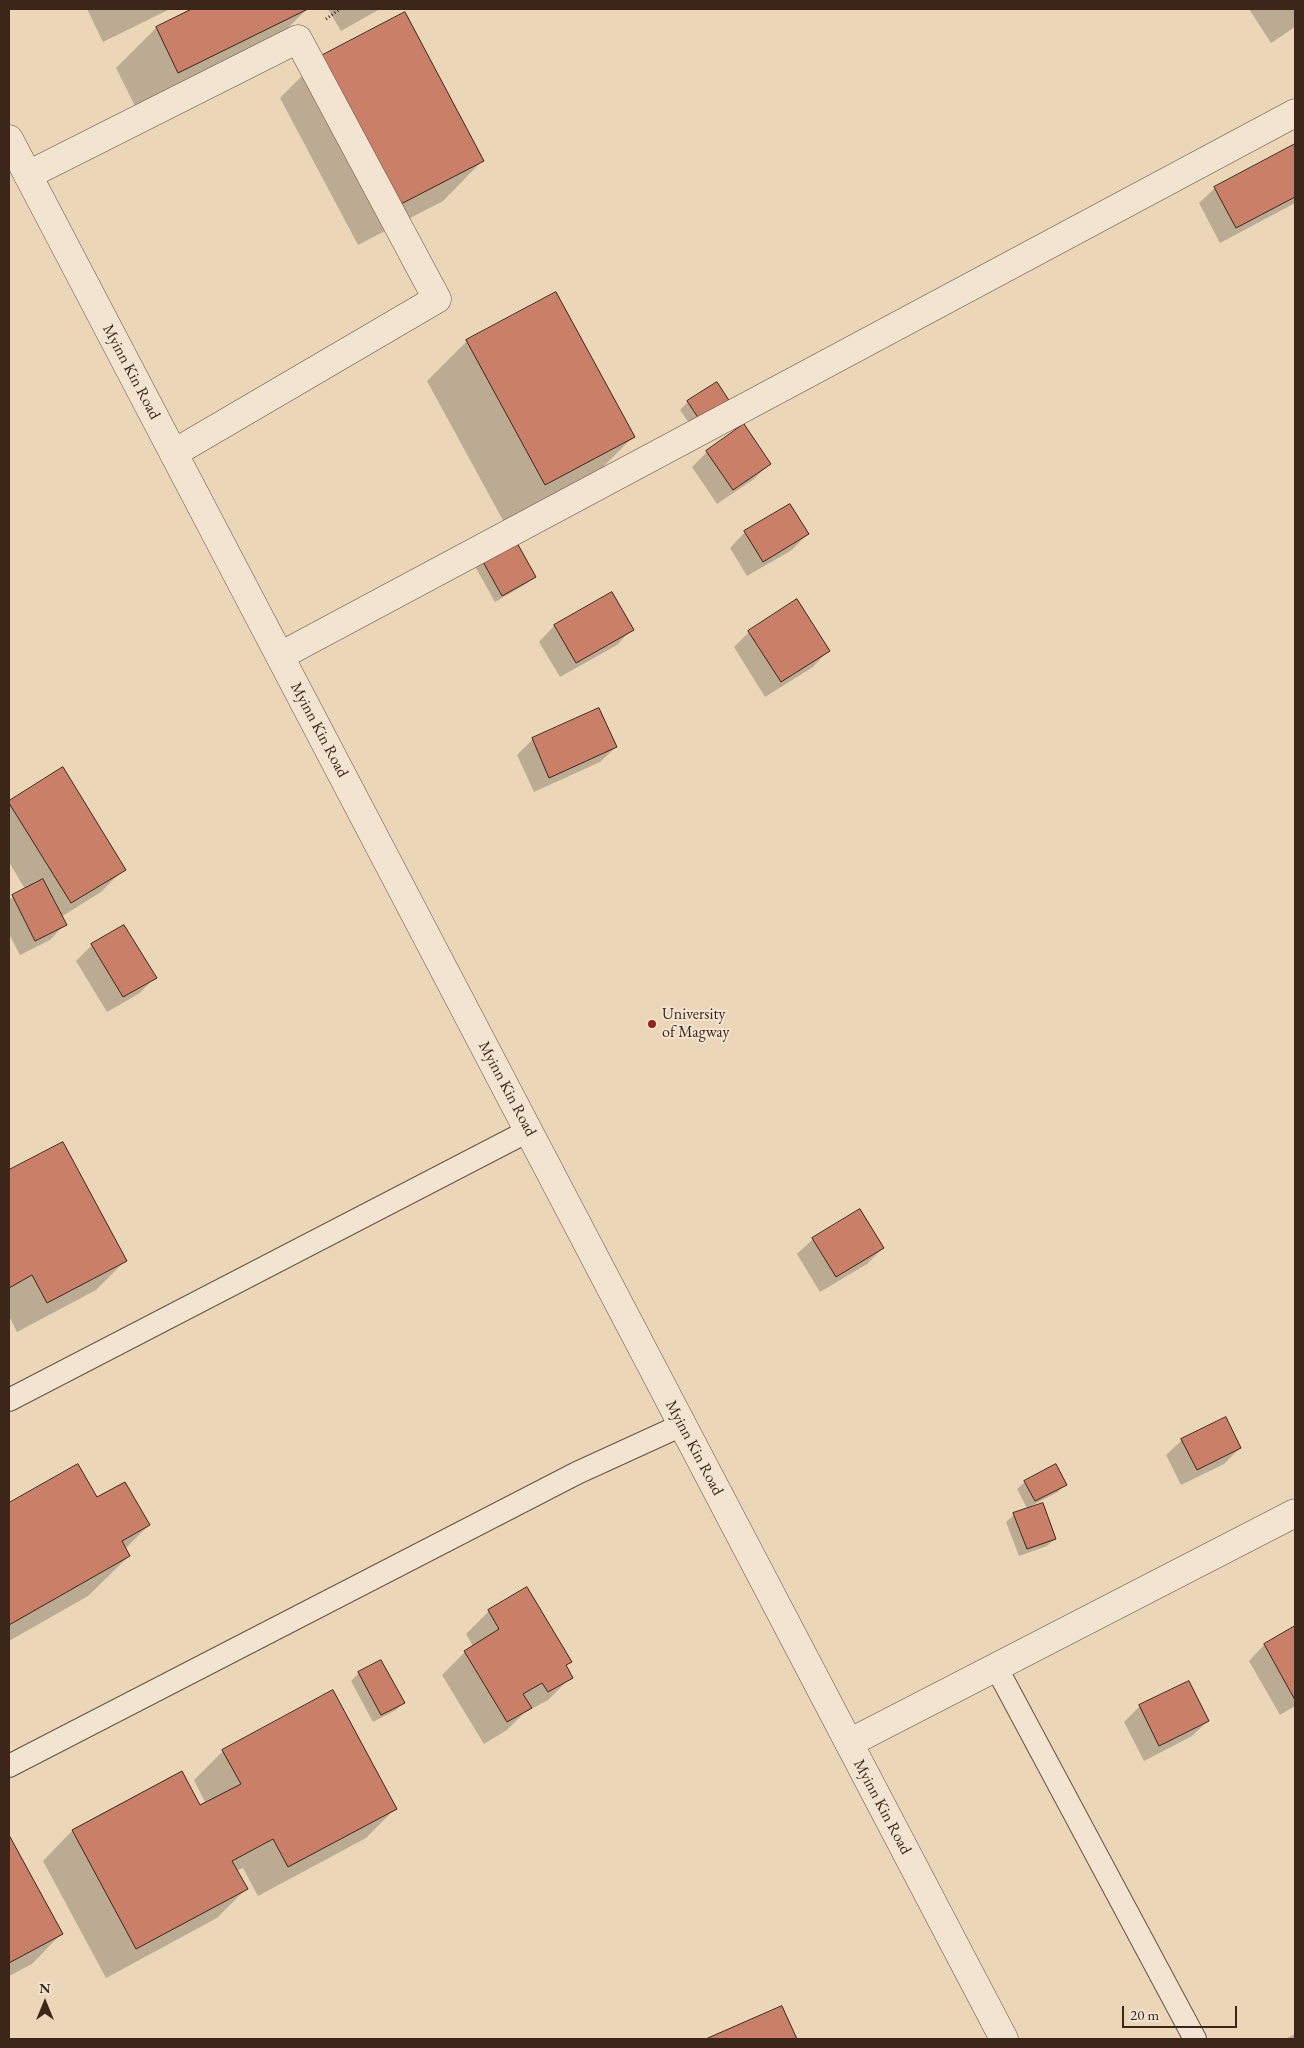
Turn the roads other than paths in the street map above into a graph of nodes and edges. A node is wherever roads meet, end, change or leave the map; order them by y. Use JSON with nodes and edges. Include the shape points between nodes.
{"nodes":[{"id":1,"x":1295,"y":113,"type":"edge"},
{"id":2,"x":9,"y":139,"type":"edge"},
{"id":3,"x":28,"y":175,"type":"junction"},
{"id":4,"x":174,"y":453,"type":"junction"},
{"id":5,"x":280,"y":656,"type":"junction"},
{"id":6,"x":528,"y":1131,"type":"junction"},
{"id":7,"x":9,"y":1400,"type":"edge"},
{"id":8,"x":682,"y":1425,"type":"junction"},
{"id":9,"x":1295,"y":1513,"type":"edge"},
{"id":10,"x":996,"y":1667,"type":"junction"},
{"id":11,"x":849,"y":1743,"type":"junction"},
{"id":12,"x":9,"y":1766,"type":"edge"},
{"id":13,"x":1004,"y":2039,"type":"edge"},
{"id":14,"x":1195,"y":2039,"type":"edge"}],
"edges":[{"from":1,"to":5,"type":"street"},
{"from":2,"to":3,"type":"street","name":"Myinn Kin Road"},
{"from":3,"to":4,"type":"street","name":"Myinn Kin Road"},
{"from":3,"to":4,"type":"street","via":[[298,39],[437,299]]},
{"from":4,"to":5,"type":"street","name":"Myinn Kin Road"},
{"from":5,"to":6,"type":"street","name":"Myinn Kin Road"},
{"from":6,"to":7,"type":"lane"},
{"from":6,"to":8,"type":"street","name":"Myinn Kin Road"},
{"from":8,"to":11,"type":"street","name":"Myinn Kin Road"},
{"from":8,"to":12,"type":"lane","via":[[577,1473]]},
{"from":9,"to":10,"type":"street"},
{"from":10,"to":11,"type":"street"},
{"from":10,"to":14,"type":"lane"},
{"from":11,"to":13,"type":"street","name":"Myinn Kin Road"}]}
